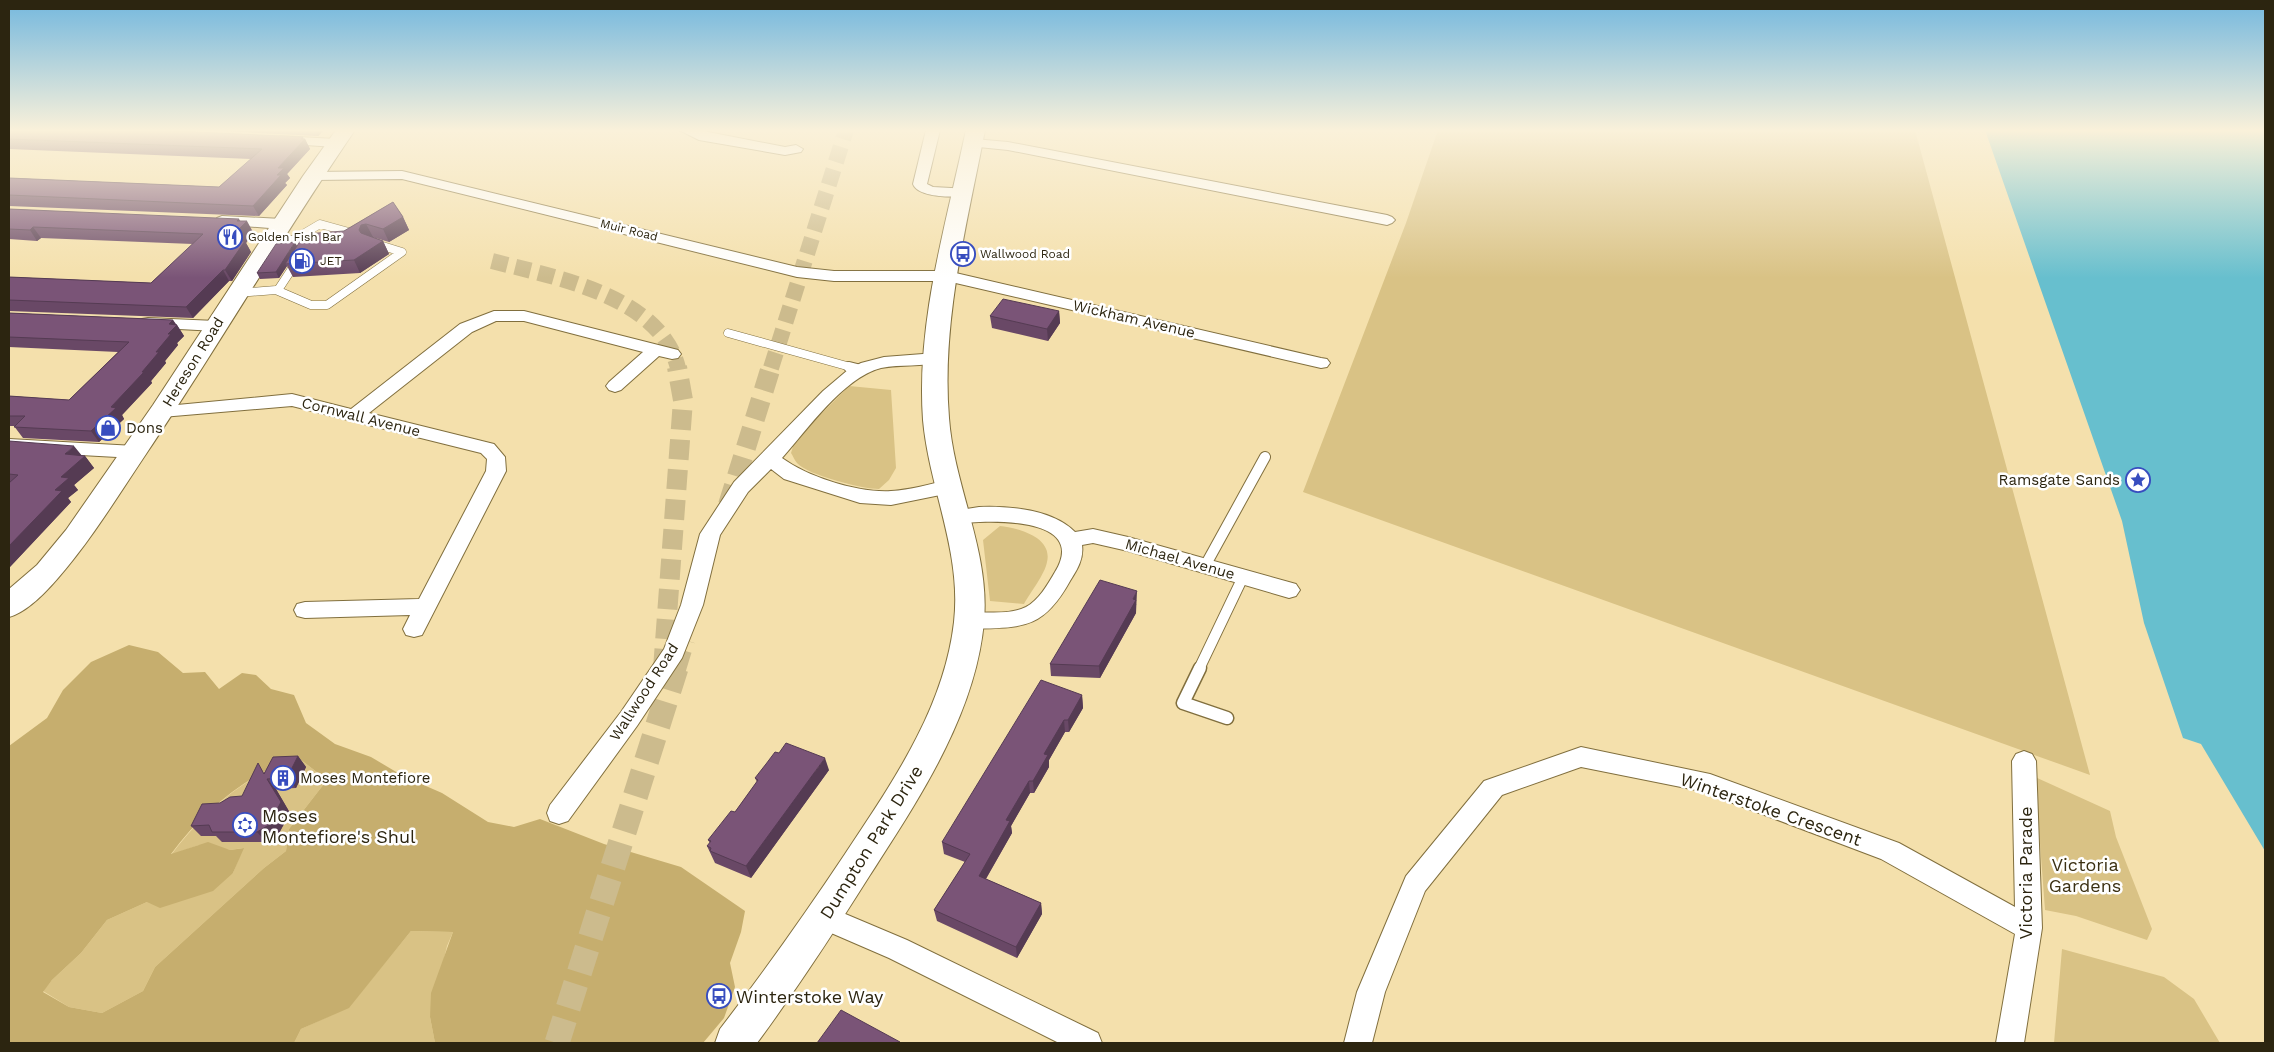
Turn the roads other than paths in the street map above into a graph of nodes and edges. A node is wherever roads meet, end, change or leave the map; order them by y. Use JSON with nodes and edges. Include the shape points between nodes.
{"nodes":[{"id":1,"x":311,"y":179,"type":"edge"},
{"id":2,"x":423,"y":179,"type":"edge"},
{"id":3,"x":921,"y":179,"type":"edge"},
{"id":4,"x":967,"y":179,"type":"edge"},
{"id":5,"x":1177,"y":179,"type":"edge"},
{"id":6,"x":964,"y":192,"type":"junction"},
{"id":7,"x":205,"y":220,"type":"edge"},
{"id":8,"x":1387,"y":220,"type":"dead end"},
{"id":9,"x":283,"y":233,"type":"junction"},
{"id":10,"x":356,"y":234,"type":"edge"},
{"id":11,"x":371,"y":242,"type":"edge"},
{"id":12,"x":947,"y":276,"type":"junction"},
{"id":13,"x":278,"y":290,"type":"junction"},
{"id":14,"x":236,"y":293,"type":"junction"},
{"id":15,"x":131,"y":322,"type":"edge"},
{"id":16,"x":216,"y":326,"type":"junction"},
{"id":17,"x":728,"y":333,"type":"dead end"},
{"id":18,"x":654,"y":351,"type":"junction"},
{"id":19,"x":672,"y":354,"type":"dead end"},
{"id":20,"x":936,"y":358,"type":"junction"},
{"id":21,"x":1321,"y":363,"type":"dead end"},
{"id":22,"x":861,"y":370,"type":"junction"},
{"id":23,"x":616,"y":386,"type":"dead end"},
{"id":24,"x":162,"y":411,"type":"junction"},
{"id":25,"x":355,"y":415,"type":"junction"},
{"id":26,"x":9,"y":445,"type":"edge"},
{"id":27,"x":135,"y":452,"type":"junction"},
{"id":28,"x":1265,"y":457,"type":"dead end"},
{"id":29,"x":770,"y":459,"type":"junction"},
{"id":30,"x":948,"y":487,"type":"junction"},
{"id":31,"x":955,"y":518,"type":"junction"},
{"id":32,"x":1071,"y":540,"type":"junction"},
{"id":33,"x":1205,"y":566,"type":"junction"},
{"id":34,"x":1243,"y":577,"type":"junction"},
{"id":35,"x":1289,"y":590,"type":"dead end"},
{"id":36,"x":9,"y":606,"type":"edge"},
{"id":37,"x":425,"y":607,"type":"junction"},
{"id":38,"x":305,"y":610,"type":"dead end"},
{"id":39,"x":969,"y":621,"type":"junction"},
{"id":40,"x":414,"y":629,"type":"dead end"},
{"id":41,"x":1227,"y":718,"type":"dead end"},
{"id":42,"x":2024,"y":761,"type":"dead end"},
{"id":43,"x":559,"y":813,"type":"dead end"},
{"id":44,"x":824,"y":916,"type":"junction"},
{"id":45,"x":2029,"y":928,"type":"junction"},
{"id":46,"x":734,"y":1043,"type":"edge"},
{"id":47,"x":1088,"y":1043,"type":"edge"},
{"id":48,"x":1358,"y":1043,"type":"edge"},
{"id":49,"x":2010,"y":1043,"type":"edge"}],
"edges":[{"from":1,"to":9,"type":"street","name":"Hereson Road"},
{"from":2,"to":12,"type":"street","name":"Muir Road","via":[[797,272],[834,276]]},
{"from":3,"to":6,"type":"street","via":[[922,187],[931,191]]},
{"from":4,"to":6,"type":"street","name":"Dumpton Park Drive"},
{"from":5,"to":8,"type":"street"},
{"from":6,"to":12,"type":"street","name":"Dumpton Park Drive"},
{"from":7,"to":9,"type":"street"},
{"from":9,"to":10,"type":"lane","via":[[320,224]]},
{"from":9,"to":13,"type":"lane","via":[[308,244]]},
{"from":9,"to":14,"type":"street","name":"Hereson Road"},
{"from":11,"to":13,"type":"lane","via":[[402,252],[327,304],[318,307],[307,305]]},
{"from":12,"to":20,"type":"street","name":"Dumpton Park Drive"},
{"from":12,"to":21,"type":"street","name":"Wickham Avenue"},
{"from":13,"to":14,"type":"lane"},
{"from":14,"to":16,"type":"street","name":"Hereson Road"},
{"from":15,"to":16,"type":"street"},
{"from":16,"to":24,"type":"street","name":"Hereson Road"},
{"from":17,"to":22,"type":"lane"},
{"from":18,"to":19,"type":"street"},
{"from":18,"to":23,"type":"street"},
{"from":18,"to":25,"type":"street","via":[[524,316],[494,316],[466,328]]},
{"from":20,"to":22,"type":"street","via":[[885,363]]},
{"from":20,"to":30,"type":"street","name":"Dumpton Park Drive","via":[[936,419]]},
{"from":22,"to":29,"type":"street","via":[[839,385]]},
{"from":24,"to":25,"type":"street","name":"Cornwall Avenue","via":[[292,400]]},
{"from":24,"to":27,"type":"street","name":"Hereson Road"},
{"from":25,"to":37,"type":"street","name":"Cornwall Avenue","via":[[487,448],[496,457],[496,470]]},
{"from":26,"to":27,"type":"street"},
{"from":27,"to":36,"type":"street","name":"Hereson Road","via":[[76,537],[47,572]]},
{"from":28,"to":33,"type":"lane"},
{"from":29,"to":30,"type":"street","via":[[791,474],[860,496],[891,498]]},
{"from":29,"to":43,"type":"street","name":"Wallwood Road","via":[[741,487],[710,534],[692,605],[674,652]]},
{"from":30,"to":31,"type":"street","name":"Dumpton Park Drive"},
{"from":31,"to":32,"type":"street","via":[[1011,513],[1056,528]]},
{"from":31,"to":39,"type":"street","name":"Dumpton Park Drive","via":[[969,579]]},
{"from":32,"to":33,"type":"street","name":"Michael Avenue","via":[[1093,536]]},
{"from":32,"to":39,"type":"street","via":[[1071,562],[1052,594],[1034,612],[998,620]]},
{"from":33,"to":34,"type":"street","name":"Michael Avenue"},
{"from":34,"to":35,"type":"street","name":"Michael Avenue"},
{"from":34,"to":41,"type":"lane","via":[[1183,703]]},
{"from":37,"to":38,"type":"street"},
{"from":37,"to":40,"type":"street"},
{"from":39,"to":44,"type":"street","name":"Dumpton Park Drive","via":[[954,687],[922,762]]},
{"from":42,"to":45,"type":"street","name":"Victoria Parade"},
{"from":44,"to":46,"type":"street","name":"Dumpton Park Drive"},
{"from":44,"to":47,"type":"street"},
{"from":45,"to":48,"type":"street","name":"Winterstoke Crescent","via":[[1890,851],[1702,781],[1581,757],[1493,788],[1415,884],[1372,992]]},
{"from":45,"to":49,"type":"street","name":"Victoria Parade"}]}
